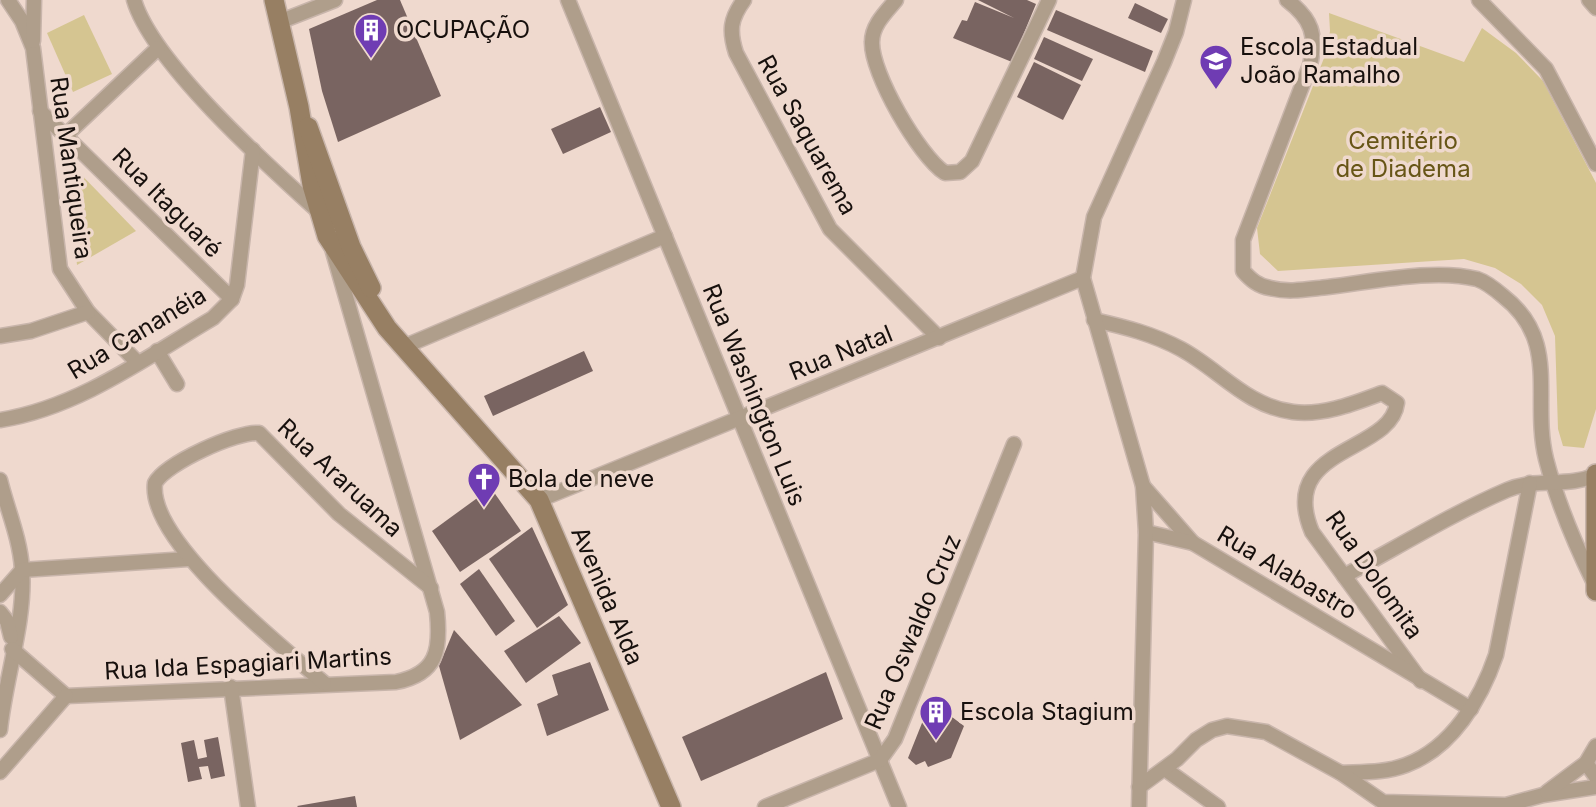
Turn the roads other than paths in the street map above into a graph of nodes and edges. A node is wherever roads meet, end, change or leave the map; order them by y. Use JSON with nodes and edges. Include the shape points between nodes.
{"nodes":[{"id":1,"x":8,"y":0,"type":"edge"},
{"id":2,"x":34,"y":0,"type":"edge"},
{"id":3,"x":134,"y":0,"type":"edge"},
{"id":4,"x":274,"y":0,"type":"edge"},
{"id":5,"x":335,"y":0,"type":"edge"},
{"id":6,"x":568,"y":0,"type":"edge"},
{"id":7,"x":744,"y":0,"type":"edge"},
{"id":8,"x":896,"y":0,"type":"edge"},
{"id":9,"x":1049,"y":0,"type":"edge"},
{"id":10,"x":1184,"y":0,"type":"edge"},
{"id":11,"x":1287,"y":0,"type":"edge"},
{"id":12,"x":1479,"y":0,"type":"edge"},
{"id":13,"x":1588,"y":0,"type":"edge"},
{"id":14,"x":1596,"y":8,"type":"edge"},
{"id":15,"x":279,"y":22,"type":"junction"},
{"id":16,"x":33,"y":48,"type":"junction"},
{"id":17,"x":158,"y":48,"type":"junction"},
{"id":18,"x":299,"y":107,"type":"junction"},
{"id":19,"x":40,"y":111,"type":"junction"},
{"id":20,"x":66,"y":135,"type":"junction"},
{"id":21,"x":253,"y":150,"type":"junction"},
{"id":22,"x":1596,"y":164,"type":"edge"},
{"id":23,"x":318,"y":212,"type":"junction"},
{"id":24,"x":327,"y":236,"type":"junction"},
{"id":25,"x":665,"y":236,"type":"junction"},
{"id":26,"x":351,"y":247,"type":"junction"},
{"id":27,"x":1083,"y":278,"type":"junction"},
{"id":28,"x":232,"y":299,"type":"junction"},
{"id":29,"x":88,"y":312,"type":"junction"},
{"id":30,"x":1094,"y":320,"type":"junction"},
{"id":31,"x":387,"y":328,"type":"junction"},
{"id":32,"x":0,"y":337,"type":"edge"},
{"id":33,"x":939,"y":338,"type":"junction"},
{"id":34,"x":403,"y":347,"type":"junction"},
{"id":35,"x":157,"y":351,"type":"junction"},
{"id":36,"x":137,"y":362,"type":"junction"},
{"id":37,"x":177,"y":384,"type":"dead end"},
{"id":38,"x":0,"y":420,"type":"edge"},
{"id":39,"x":739,"y":420,"type":"junction"},
{"id":40,"x":1014,"y":444,"type":"dead end"},
{"id":41,"x":1596,"y":475,"type":"edge"},
{"id":42,"x":0,"y":480,"type":"edge"},
{"id":43,"x":1552,"y":480,"type":"junction"},
{"id":44,"x":1530,"y":483,"type":"junction"},
{"id":45,"x":1143,"y":486,"type":"junction"},
{"id":46,"x":539,"y":500,"type":"junction"},
{"id":47,"x":1146,"y":532,"type":"junction"},
{"id":48,"x":1194,"y":543,"type":"junction"},
{"id":49,"x":188,"y":559,"type":"junction"},
{"id":50,"x":22,"y":570,"type":"junction"},
{"id":51,"x":1344,"y":576,"type":"junction"},
{"id":52,"x":1595,"y":587,"type":"edge"},
{"id":53,"x":431,"y":588,"type":"junction"},
{"id":54,"x":0,"y":596,"type":"edge"},
{"id":55,"x":0,"y":612,"type":"edge"},
{"id":56,"x":12,"y":649,"type":"junction"},
{"id":57,"x":1421,"y":681,"type":"junction"},
{"id":58,"x":324,"y":684,"type":"junction"},
{"id":59,"x":231,"y":687,"type":"junction"},
{"id":60,"x":66,"y":696,"type":"junction"},
{"id":61,"x":1471,"y":709,"type":"junction"},
{"id":62,"x":0,"y":728,"type":"edge"},
{"id":63,"x":1596,"y":746,"type":"edge"},
{"id":64,"x":880,"y":760,"type":"junction"},
{"id":65,"x":1586,"y":763,"type":"junction"},
{"id":66,"x":1166,"y":769,"type":"junction"},
{"id":67,"x":0,"y":772,"type":"edge"},
{"id":68,"x":1341,"y":773,"type":"junction"},
{"id":69,"x":1596,"y":777,"type":"edge"},
{"id":70,"x":1139,"y":787,"type":"junction"},
{"id":71,"x":1596,"y":787,"type":"edge"},
{"id":72,"x":1543,"y":795,"type":"junction"},
{"id":73,"x":1384,"y":804,"type":"edge"},
{"id":74,"x":1138,"y":806,"type":"edge"},
{"id":75,"x":248,"y":807,"type":"edge"},
{"id":76,"x":671,"y":807,"type":"edge"},
{"id":77,"x":765,"y":807,"type":"edge"},
{"id":78,"x":899,"y":807,"type":"edge"},
{"id":79,"x":1218,"y":807,"type":"edge"}],
"edges":[{"from":1,"to":16,"type":"street","name":"Rua Mantiqueira"},
{"from":2,"to":16,"type":"street"},
{"from":3,"to":17,"type":"street","via":[[141,22]]},
{"from":4,"to":15,"type":"main road","name":"Avenida Alda"},
{"from":5,"to":15,"type":"street"},
{"from":6,"to":25,"type":"street","name":"Rua Washington Luis"},
{"from":7,"to":33,"type":"street","name":"Rua Saquarema","via":[[732,17],[730,34],[736,53],[821,216],[842,243]]},
{"from":8,"to":9,"type":"street","via":[[875,27],[871,43],[888,92],[925,155],[944,173],[960,172],[972,162]]},
{"from":10,"to":27,"type":"street","via":[[1164,62],[1094,217]]},
{"from":11,"to":43,"type":"street","via":[[1313,27],[1315,44],[1243,240],[1243,271],[1254,282],[1289,291],[1440,276],[1479,279],[1496,290],[1535,333],[1540,353],[1541,433]]},
{"from":12,"to":22,"type":"street","via":[[1545,69]]},
{"from":13,"to":14,"type":"street"},
{"from":15,"to":18,"type":"main road","name":"Avenida Alda"},
{"from":16,"to":19,"type":"street","name":"Rua Mantiqueira"},
{"from":17,"to":20,"type":"street"},
{"from":17,"to":21,"type":"street"},
{"from":18,"to":23,"type":"main road","name":"Avenida Alda"},
{"from":18,"to":26,"type":"main road","name":"Avenida Alda"},
{"from":19,"to":20,"type":"street","name":"Rua Itaguaré"},
{"from":19,"to":29,"type":"street","name":"Rua Mantiqueira","via":[[60,269]]},
{"from":20,"to":28,"type":"street","name":"Rua Itaguaré"},
{"from":21,"to":23,"type":"street"},
{"from":21,"to":28,"type":"street","name":"Rua Cananéia"},
{"from":23,"to":24,"type":"main road","name":"Avenida Alda"},
{"from":23,"to":26,"type":"main road"},
{"from":24,"to":31,"type":"main road","name":"Avenida Alda"},
{"from":24,"to":53,"type":"street","name":"Rua Ida Espagiari Martins"},
{"from":25,"to":34,"type":"street"},
{"from":25,"to":39,"type":"street","name":"Rua Washington Luis"},
{"from":26,"to":31,"type":"main road","name":"Avenida Alda"},
{"from":27,"to":30,"type":"street"},
{"from":27,"to":33,"type":"street","name":"Rua Natal"},
{"from":28,"to":35,"type":"street","name":"Rua Cananéia","via":[[213,318]]},
{"from":29,"to":32,"type":"street"},
{"from":29,"to":36,"type":"street","name":"Rua Mantiqueira"},
{"from":30,"to":45,"type":"street"},
{"from":30,"to":51,"type":"street","name":"Rua Dolomita","via":[[1148,334],[1183,350],[1239,392],[1267,406],[1294,413],[1328,410],[1382,393],[1397,403],[1392,418],[1379,431],[1324,463],[1306,495],[1312,533]]},
{"from":31,"to":34,"type":"main road","name":"Avenida Alda"},
{"from":33,"to":39,"type":"street","name":"Rua Natal"},
{"from":34,"to":46,"type":"main road","name":"Avenida Alda"},
{"from":35,"to":36,"type":"street","name":"Rua Cananéia"},
{"from":35,"to":37,"type":"street"},
{"from":36,"to":38,"type":"street","name":"Rua Cananéia","via":[[49,409]]},
{"from":39,"to":46,"type":"street","name":"Rua Natal"},
{"from":39,"to":64,"type":"street","name":"Rua Washington Luis"},
{"from":40,"to":64,"type":"street","name":"Rua Oswaldo Cruz","via":[[940,633],[895,739]]},
{"from":41,"to":43,"type":"street","via":[[1569,484]]},
{"from":41,"to":52,"type":"main road"},
{"from":42,"to":50,"type":"street"},
{"from":43,"to":44,"type":"street"},
{"from":43,"to":52,"type":"street"},
{"from":44,"to":51,"type":"street","via":[[1508,489]]},
{"from":44,"to":61,"type":"street","via":[[1496,655]]},
{"from":45,"to":47,"type":"street"},
{"from":45,"to":48,"type":"street"},
{"from":46,"to":76,"type":"main road","name":"Avenida Alda"},
{"from":47,"to":48,"type":"street","name":"Rua Alabastro"},
{"from":47,"to":70,"type":"street"},
{"from":48,"to":57,"type":"street","name":"Rua Alabastro"},
{"from":49,"to":50,"type":"street"},
{"from":49,"to":53,"type":"street","name":"Rua Araruama","via":[[156,497],[155,483],[164,472],[211,447],[251,432],[265,436],[339,514]]},
{"from":49,"to":58,"type":"street"},
{"from":50,"to":54,"type":"street"},
{"from":50,"to":56,"type":"street"},
{"from":51,"to":57,"type":"street","name":"Rua Dolomita"},
{"from":53,"to":58,"type":"street","name":"Rua Ida Espagiari Martins","via":[[439,634],[436,654],[426,669],[396,682]]},
{"from":55,"to":56,"type":"street","via":[[7,621]]},
{"from":56,"to":60,"type":"street"},
{"from":56,"to":62,"type":"street"},
{"from":57,"to":61,"type":"street","name":"Rua Alabastro"},
{"from":58,"to":59,"type":"street","name":"Rua Ida Espagiari Martins"},
{"from":59,"to":60,"type":"street","name":"Rua Ida Espagiari Martins"},
{"from":59,"to":75,"type":"street"},
{"from":60,"to":67,"type":"street"},
{"from":61,"to":68,"type":"street","via":[[1457,729],[1408,765]]},
{"from":63,"to":65,"type":"street"},
{"from":64,"to":77,"type":"street","name":"Rua Oswaldo Cruz"},
{"from":64,"to":78,"type":"street","name":"Rua Washington Luis"},
{"from":65,"to":69,"type":"street"},
{"from":65,"to":72,"type":"street"},
{"from":66,"to":68,"type":"street","via":[[1212,730],[1245,727],[1266,732]]},
{"from":66,"to":70,"type":"street"},
{"from":66,"to":79,"type":"street"},
{"from":68,"to":73,"type":"street"},
{"from":70,"to":74,"type":"street"},
{"from":71,"to":72,"type":"street"},
{"from":72,"to":73,"type":"street","via":[[1490,806]]}]}
